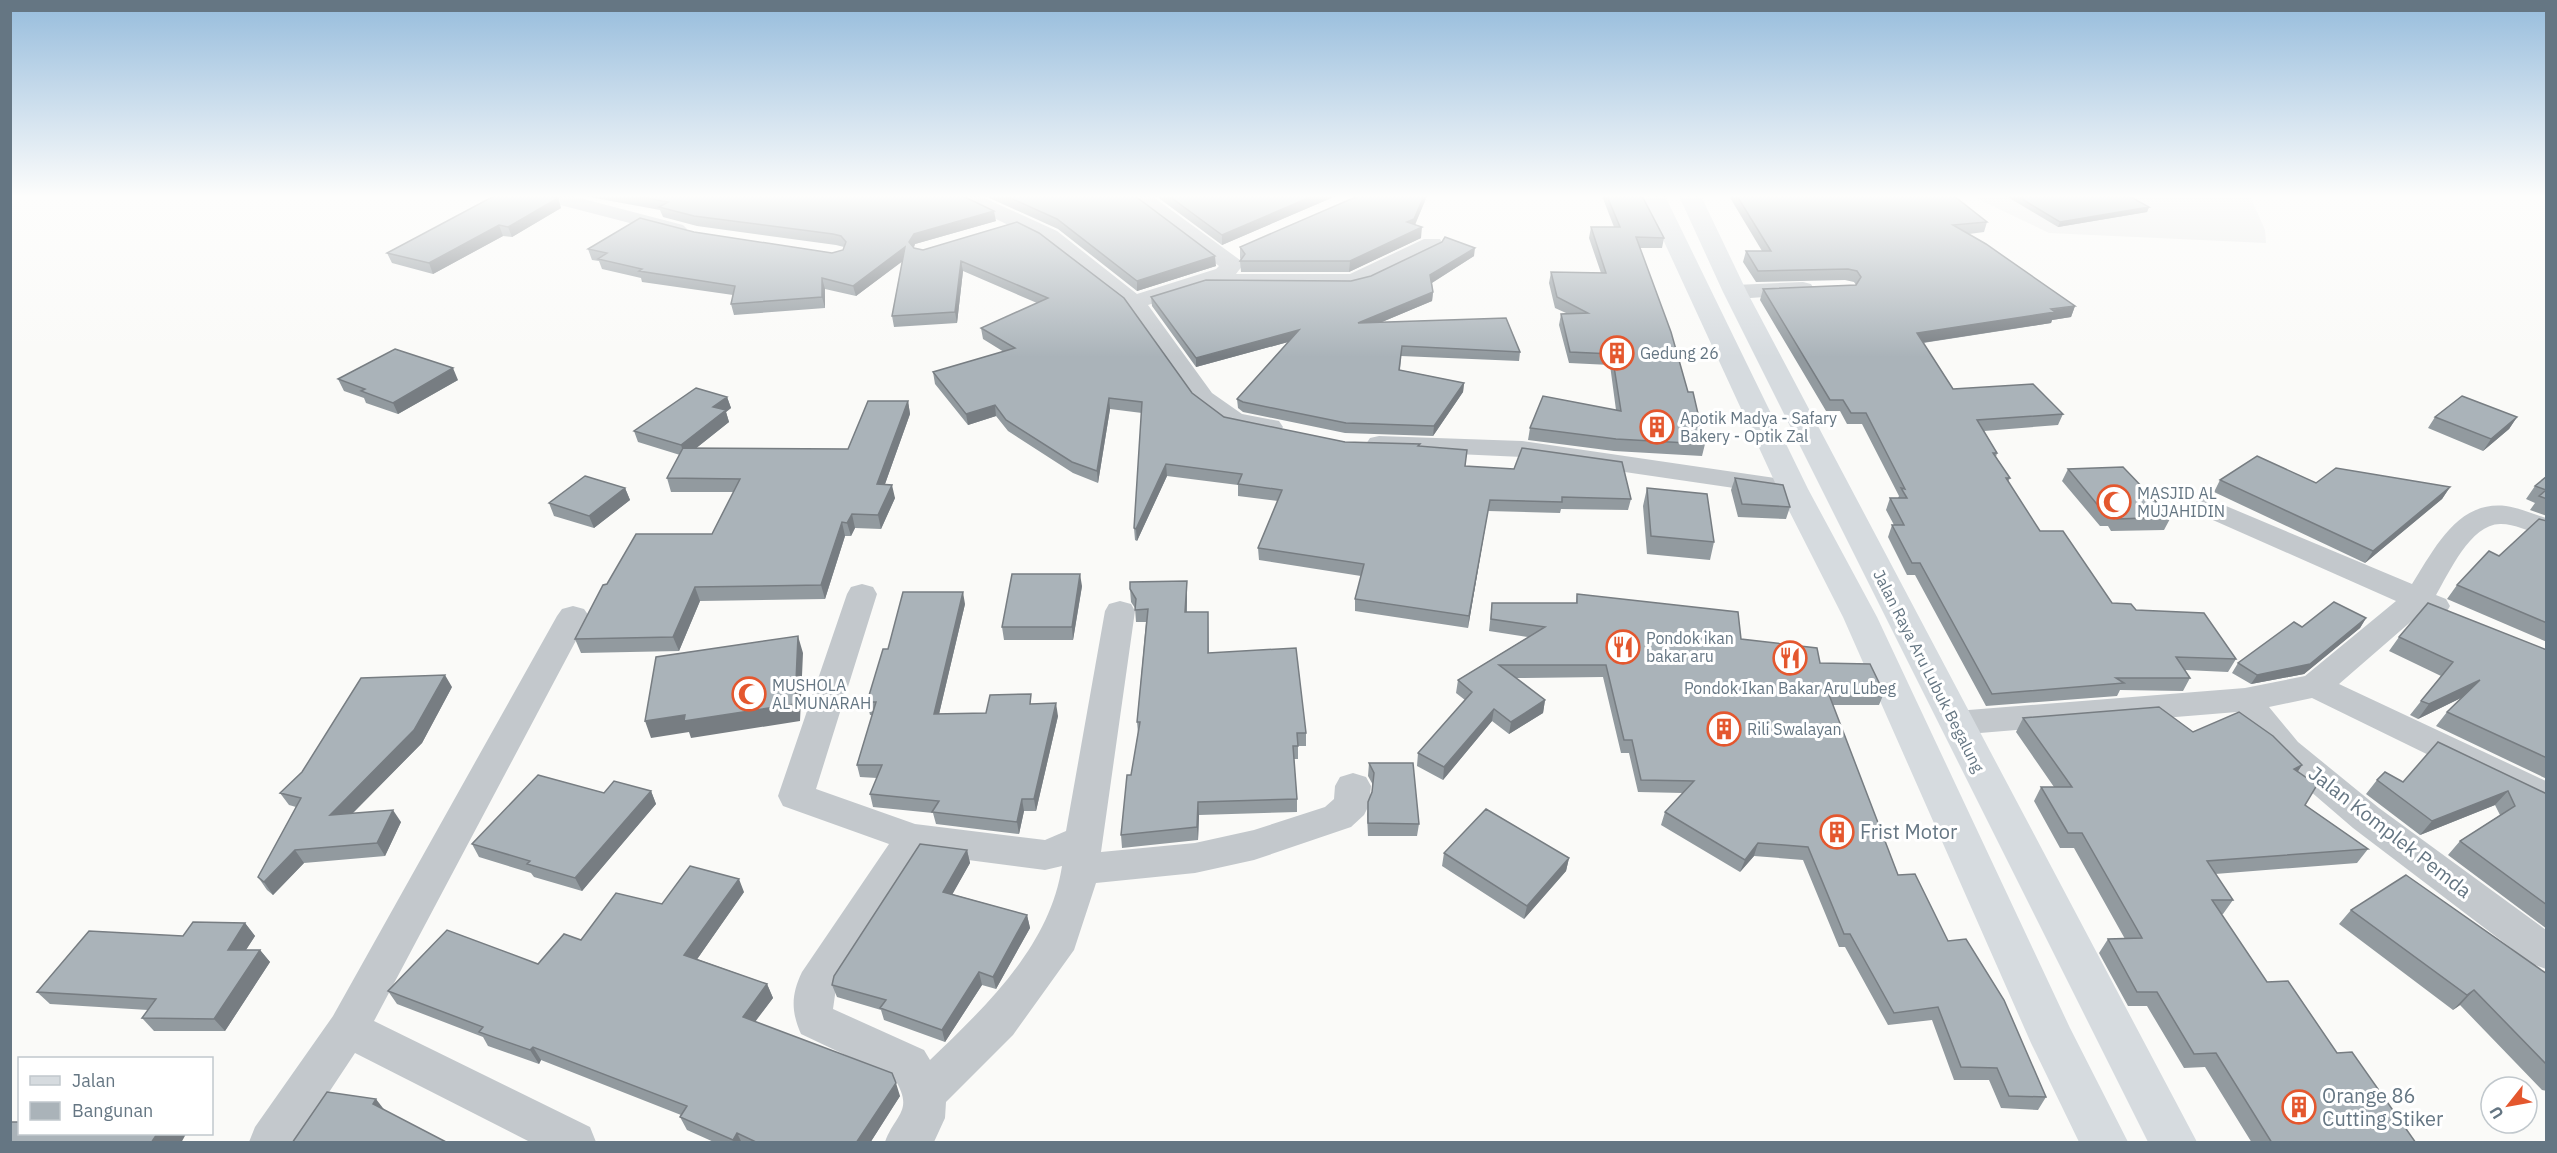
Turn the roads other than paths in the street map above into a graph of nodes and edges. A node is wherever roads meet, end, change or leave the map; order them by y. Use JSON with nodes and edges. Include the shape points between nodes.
{"nodes":[{"id":1,"x":1067,"y":250,"type":"edge"},
{"id":2,"x":1212,"y":250,"type":"edge"},
{"id":3,"x":1235,"y":250,"type":"edge"},
{"id":4,"x":1420,"y":250,"type":"edge"},
{"id":5,"x":1679,"y":250,"type":"edge"},
{"id":6,"x":1714,"y":250,"type":"edge"},
{"id":7,"x":1221,"y":256,"type":"junction"},
{"id":8,"x":1200,"y":280,"type":"junction"},
{"id":9,"x":1824,"y":289,"type":"edge"},
{"id":10,"x":1734,"y":292,"type":"junction"},
{"id":11,"x":1134,"y":302,"type":"junction"},
{"id":12,"x":1289,"y":432,"type":"edge"},
{"id":13,"x":1356,"y":444,"type":"edge"},
{"id":14,"x":1793,"y":489,"type":"junction"},
{"id":15,"x":2207,"y":507,"type":"dead end"},
{"id":16,"x":2547,"y":527,"type":"edge"},
{"id":17,"x":862,"y":594,"type":"dead end"},
{"id":18,"x":2418,"y":598,"type":"junction"},
{"id":19,"x":1120,"y":611,"type":"dead end"},
{"id":20,"x":573,"y":616,"type":"dead end"},
{"id":21,"x":2461,"y":618,"type":"edge"},
{"id":22,"x":2315,"y":686,"type":"junction"},
{"id":23,"x":2245,"y":700,"type":"junction"},
{"id":24,"x":1956,"y":723,"type":"junction"},
{"id":25,"x":1353,"y":786,"type":"dead end"},
{"id":26,"x":2547,"y":796,"type":"edge"},
{"id":27,"x":913,"y":838,"type":"junction"},
{"id":28,"x":1082,"y":854,"type":"junction"},
{"id":29,"x":2547,"y":952,"type":"edge"},
{"id":30,"x":348,"y":1029,"type":"junction"},
{"id":31,"x":924,"y":1095,"type":"junction"},
{"id":32,"x":270,"y":1143,"type":"edge"},
{"id":33,"x":574,"y":1143,"type":"edge"},
{"id":34,"x":907,"y":1143,"type":"edge"},
{"id":35,"x":2103,"y":1143,"type":"edge"},
{"id":36,"x":2173,"y":1143,"type":"edge"}],
"edges":[{"from":1,"to":11,"type":"street"},
{"from":2,"to":7,"type":"street"},
{"from":3,"to":7,"type":"street"},
{"from":4,"to":8,"type":"street","via":[[1350,281]]},
{"from":5,"to":14,"type":"main road"},
{"from":6,"to":10,"type":"main road","name":"Jalan Raya Aru Lubuk Begalung"},
{"from":7,"to":8,"type":"street","via":[[1232,264],[1229,271]]},
{"from":8,"to":11,"type":"street"},
{"from":9,"to":10,"type":"street"},
{"from":10,"to":24,"type":"main road","name":"Jalan Raya Aru Lubuk Begalung"},
{"from":11,"to":12,"type":"street","via":[[1203,398],[1234,420]]},
{"from":13,"to":14,"type":"street","via":[[1522,449]]},
{"from":14,"to":35,"type":"main road","via":[[1860,616]]},
{"from":15,"to":18,"type":"street"},
{"from":16,"to":18,"type":"street","via":[[2506,515],[2489,515],[2459,533]]},
{"from":17,"to":27,"type":"street","via":[[796,796]]},
{"from":18,"to":21,"type":"street"},
{"from":18,"to":22,"type":"street"},
{"from":19,"to":28,"type":"street"},
{"from":20,"to":30,"type":"street"},
{"from":22,"to":23,"type":"street"},
{"from":22,"to":26,"type":"street"},
{"from":23,"to":24,"type":"street"},
{"from":23,"to":29,"type":"street","name":"Jalan Komplek Pemda","via":[[2286,751]]},
{"from":24,"to":36,"type":"main road","name":"Jalan Raya Aru Lubuk Begalung"},
{"from":25,"to":28,"type":"street","via":[[1351,804],[1338,817],[1254,845],[1195,858]]},
{"from":27,"to":28,"type":"street","via":[[1045,855],[1064,851]]},
{"from":27,"to":31,"type":"street","via":[[816,984],[812,1009],[816,1021],[909,1064]]},
{"from":28,"to":31,"type":"street","via":[[1060,938],[998,1022]]},
{"from":30,"to":32,"type":"street"},
{"from":30,"to":33,"type":"street"},
{"from":31,"to":34,"type":"street","via":[[923,1119]]}]}
